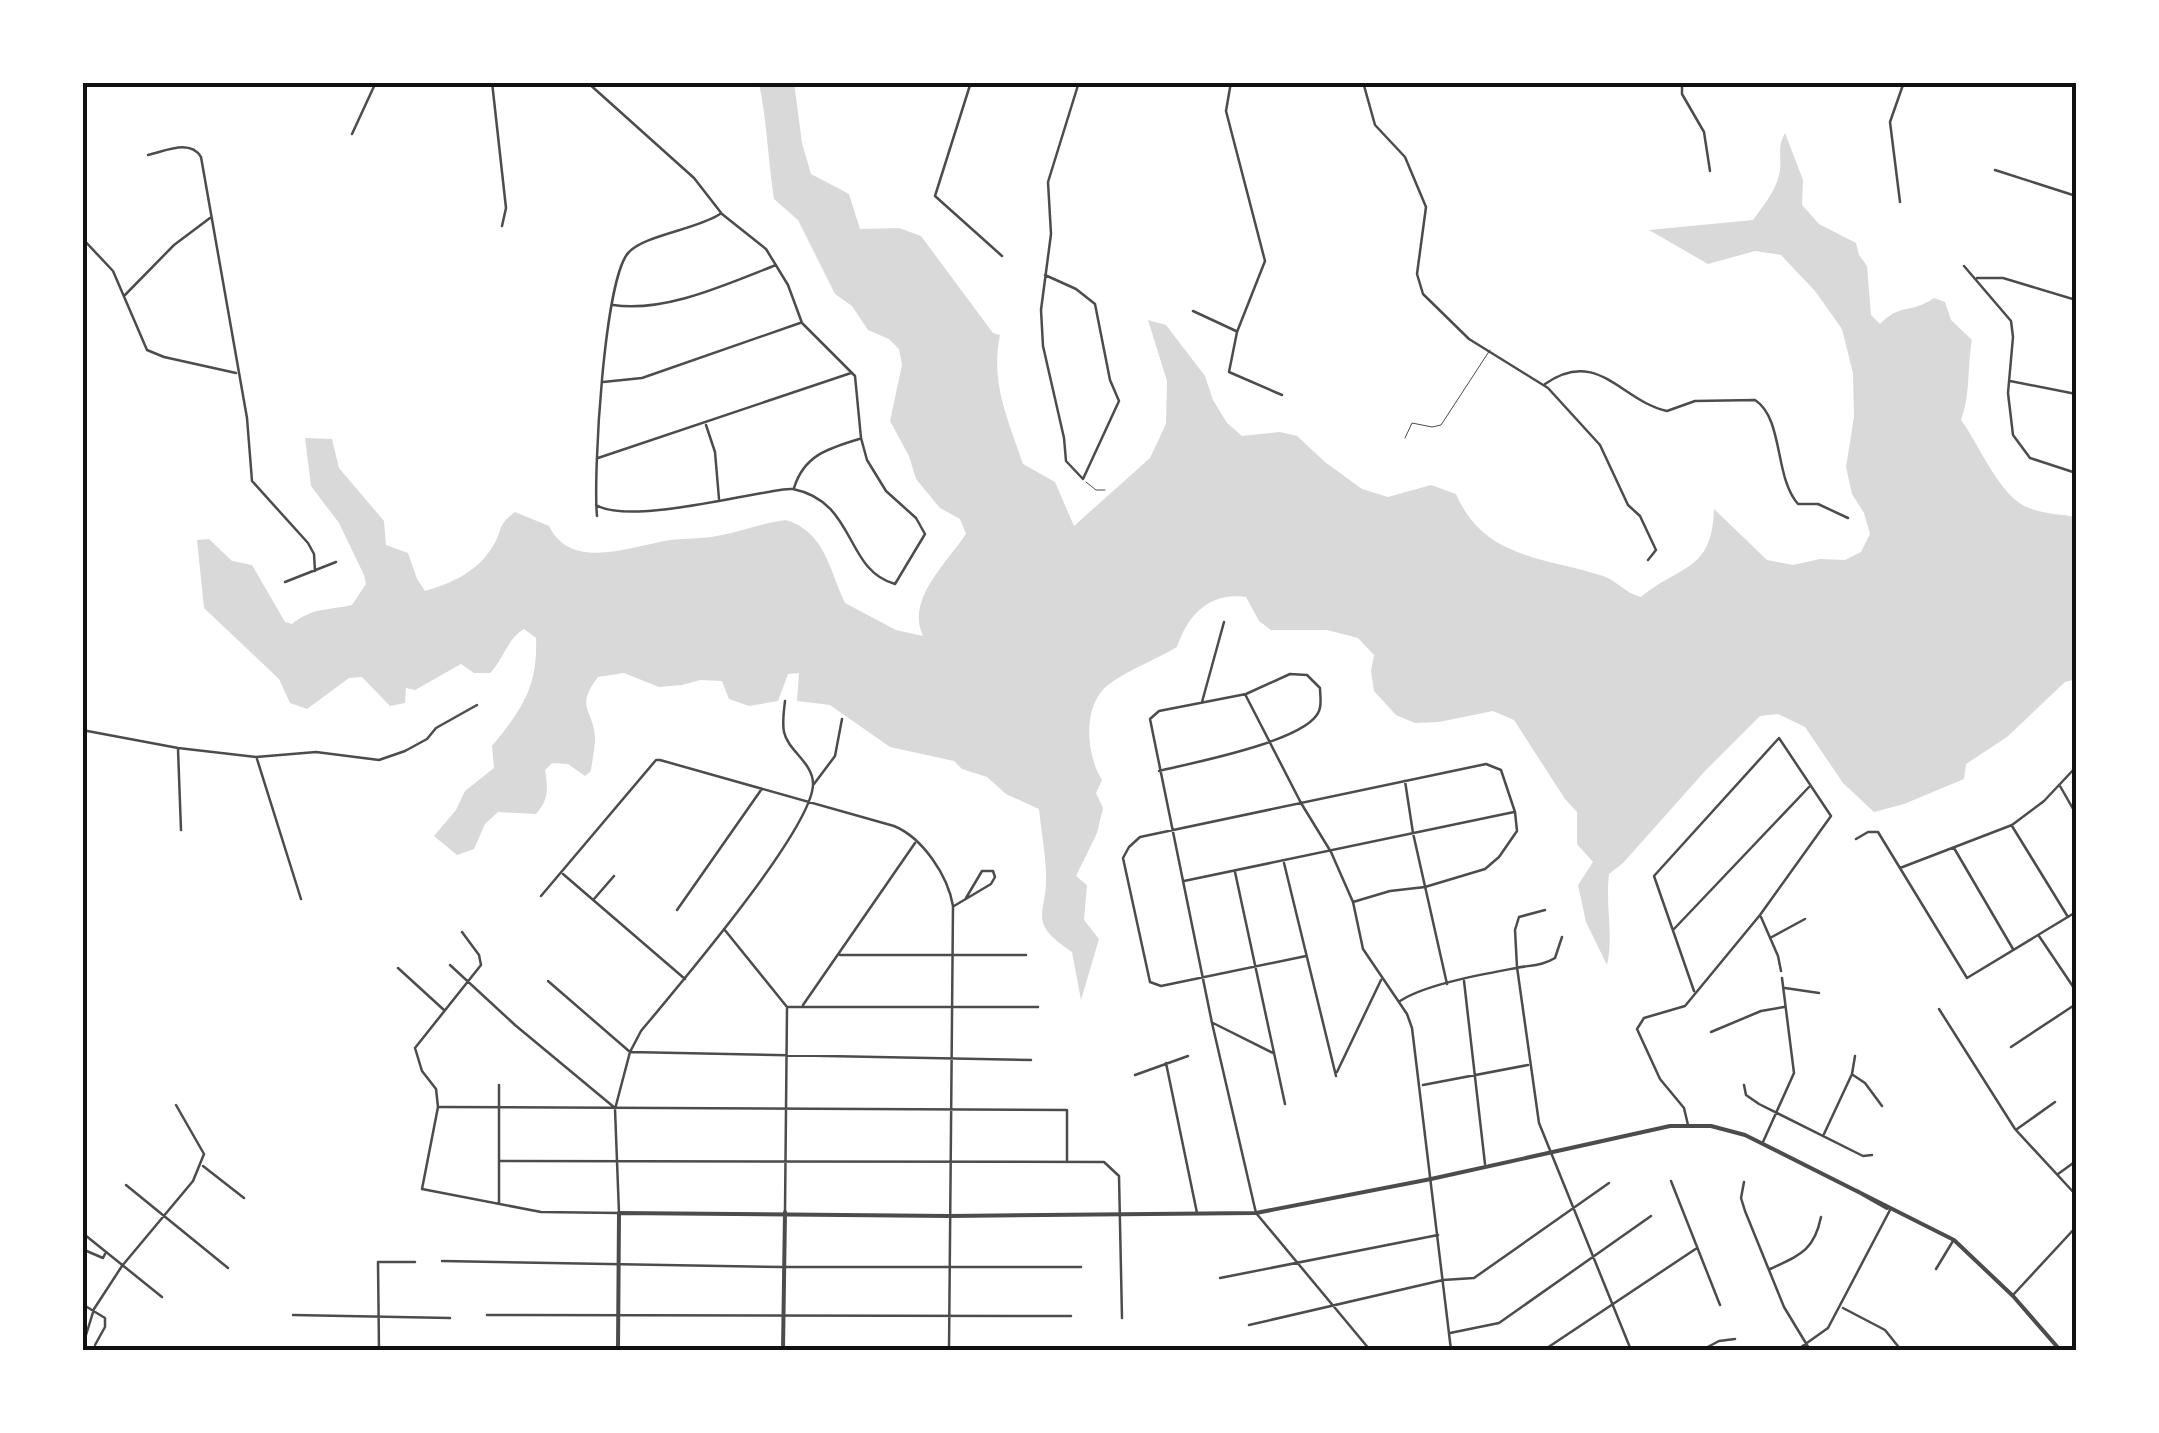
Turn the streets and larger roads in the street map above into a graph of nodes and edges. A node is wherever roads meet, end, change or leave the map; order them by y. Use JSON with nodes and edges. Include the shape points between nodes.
{"nodes":[{"id":1,"x":376,"y":82,"type":"edge"},
{"id":2,"x":492,"y":82,"type":"edge"},
{"id":3,"x":587,"y":82,"type":"edge"},
{"id":4,"x":970,"y":82,"type":"edge"},
{"id":5,"x":1079,"y":82,"type":"edge"},
{"id":6,"x":1232,"y":82,"type":"edge"},
{"id":7,"x":1363,"y":82,"type":"edge"},
{"id":8,"x":1682,"y":82,"type":"edge"},
{"id":9,"x":1904,"y":82,"type":"edge"},
{"id":10,"x":352,"y":134,"type":"dead end"},
{"id":11,"x":148,"y":155,"type":"dead end"},
{"id":12,"x":1995,"y":170,"type":"dead end"},
{"id":13,"x":1710,"y":171,"type":"dead end"},
{"id":14,"x":2076,"y":196,"type":"edge"},
{"id":15,"x":1900,"y":202,"type":"dead end"},
{"id":16,"x":722,"y":214,"type":"junction"},
{"id":17,"x":212,"y":218,"type":"junction"},
{"id":18,"x":502,"y":226,"type":"dead end"},
{"id":19,"x":82,"y":238,"type":"edge"},
{"id":20,"x":1002,"y":256,"type":"dead end"},
{"id":21,"x":777,"y":264,"type":"junction"},
{"id":22,"x":1964,"y":266,"type":"dead end"},
{"id":23,"x":1045,"y":275,"type":"junction"},
{"id":24,"x":1976,"y":279,"type":"junction"},
{"id":25,"x":124,"y":296,"type":"junction"},
{"id":26,"x":2076,"y":300,"type":"edge"},
{"id":27,"x":613,"y":305,"type":"junction"},
{"id":28,"x":1192,"y":311,"type":"dead end"},
{"id":29,"x":802,"y":323,"type":"junction"},
{"id":30,"x":1237,"y":332,"type":"junction"},
{"id":31,"x":852,"y":372,"type":"junction"},
{"id":32,"x":239,"y":373,"type":"junction"},
{"id":33,"x":2009,"y":381,"type":"junction"},
{"id":34,"x":601,"y":382,"type":"junction"},
{"id":35,"x":1544,"y":385,"type":"junction"},
{"id":36,"x":2076,"y":394,"type":"edge"},
{"id":37,"x":1282,"y":395,"type":"dead end"},
{"id":38,"x":706,"y":423,"type":"junction"},
{"id":39,"x":861,"y":438,"type":"junction"},
{"id":40,"x":598,"y":458,"type":"junction"},
{"id":41,"x":2076,"y":473,"type":"edge"},
{"id":42,"x":793,"y":490,"type":"junction"},
{"id":43,"x":719,"y":500,"type":"junction"},
{"id":44,"x":596,"y":506,"type":"junction"},
{"id":45,"x":597,"y":516,"type":"dead end"},
{"id":46,"x":1848,"y":518,"type":"dead end"},
{"id":47,"x":1648,"y":560,"type":"dead end"},
{"id":48,"x":336,"y":562,"type":"dead end"},
{"id":49,"x":315,"y":571,"type":"junction"},
{"id":50,"x":285,"y":582,"type":"dead end"},
{"id":51,"x":1224,"y":622,"type":"dead end"},
{"id":52,"x":1246,"y":694,"type":"junction"},
{"id":53,"x":785,"y":701,"type":"dead end"},
{"id":54,"x":1202,"y":702,"type":"junction"},
{"id":55,"x":477,"y":705,"type":"dead end"},
{"id":56,"x":842,"y":719,"type":"dead end"},
{"id":57,"x":82,"y":730,"type":"edge"},
{"id":58,"x":1272,"y":743,"type":"junction"},
{"id":59,"x":178,"y":748,"type":"junction"},
{"id":60,"x":256,"y":757,"type":"junction"},
{"id":61,"x":2076,"y":767,"type":"edge"},
{"id":62,"x":1159,"y":771,"type":"junction"},
{"id":63,"x":1405,"y":780,"type":"junction"},
{"id":64,"x":2060,"y":784,"type":"junction"},
{"id":65,"x":813,"y":786,"type":"junction"},
{"id":66,"x":1810,"y":786,"type":"junction"},
{"id":67,"x":762,"y":788,"type":"junction"},
{"id":68,"x":810,"y":802,"type":"junction"},
{"id":69,"x":1301,"y":803,"type":"junction"},
{"id":70,"x":1515,"y":812,"type":"junction"},
{"id":71,"x":2076,"y":814,"type":"edge"},
{"id":72,"x":2012,"y":824,"type":"junction"},
{"id":73,"x":181,"y":830,"type":"dead end"},
{"id":74,"x":1171,"y":831,"type":"junction"},
{"id":75,"x":1412,"y":833,"type":"junction"},
{"id":76,"x":1856,"y":840,"type":"dead end"},
{"id":77,"x":916,"y":842,"type":"junction"},
{"id":78,"x":1952,"y":846,"type":"junction"},
{"id":79,"x":1330,"y":850,"type":"junction"},
{"id":80,"x":1284,"y":860,"type":"junction"},
{"id":81,"x":1900,"y":868,"type":"junction"},
{"id":82,"x":1235,"y":870,"type":"junction"},
{"id":83,"x":562,"y":873,"type":"junction"},
{"id":84,"x":614,"y":876,"type":"dead end"},
{"id":85,"x":1182,"y":881,"type":"junction"},
{"id":86,"x":1426,"y":888,"type":"junction"},
{"id":87,"x":541,"y":896,"type":"dead end"},
{"id":88,"x":966,"y":898,"type":"junction"},
{"id":89,"x":301,"y":899,"type":"dead end"},
{"id":90,"x":593,"y":900,"type":"junction"},
{"id":91,"x":1353,"y":902,"type":"junction"},
{"id":92,"x":953,"y":906,"type":"junction"},
{"id":93,"x":677,"y":910,"type":"dead end"},
{"id":94,"x":1545,"y":910,"type":"dead end"},
{"id":95,"x":2076,"y":912,"type":"edge"},
{"id":96,"x":1760,"y":915,"type":"junction"},
{"id":97,"x":2069,"y":917,"type":"junction"},
{"id":98,"x":1804,"y":920,"type":"dead end"},
{"id":99,"x":723,"y":928,"type":"junction"},
{"id":100,"x":1674,"y":929,"type":"junction"},
{"id":101,"x":462,"y":932,"type":"dead end"},
{"id":102,"x":2038,"y":934,"type":"junction"},
{"id":103,"x":1562,"y":937,"type":"dead end"},
{"id":104,"x":1768,"y":938,"type":"junction"},
{"id":105,"x":2014,"y":950,"type":"junction"},
{"id":106,"x":951,"y":953,"type":"junction"},
{"id":107,"x":838,"y":955,"type":"junction"},
{"id":108,"x":1026,"y":955,"type":"dead end"},
{"id":109,"x":1306,"y":956,"type":"junction"},
{"id":110,"x":450,"y":965,"type":"dead end"},
{"id":111,"x":1257,"y":965,"type":"junction"},
{"id":112,"x":1517,"y":967,"type":"junction"},
{"id":113,"x":398,"y":968,"type":"dead end"},
{"id":114,"x":1781,"y":971,"type":"dead end"},
{"id":115,"x":685,"y":978,"type":"junction"},
{"id":116,"x":1202,"y":978,"type":"junction"},
{"id":117,"x":1782,"y":978,"type":"dead end"},
{"id":118,"x":1382,"y":979,"type":"junction"},
{"id":119,"x":1464,"y":981,"type":"junction"},
{"id":120,"x":548,"y":982,"type":"dead end"},
{"id":121,"x":469,"y":983,"type":"junction"},
{"id":122,"x":1447,"y":984,"type":"junction"},
{"id":123,"x":1784,"y":988,"type":"junction"},
{"id":124,"x":1694,"y":990,"type":"junction"},
{"id":125,"x":2076,"y":992,"type":"edge"},
{"id":126,"x":1819,"y":994,"type":"dead end"},
{"id":127,"x":1400,"y":1003,"type":"junction"},
{"id":128,"x":2076,"y":1004,"type":"edge"},
{"id":129,"x":951,"y":1005,"type":"junction"},
{"id":130,"x":802,"y":1006,"type":"junction"},
{"id":131,"x":787,"y":1007,"type":"junction"},
{"id":132,"x":1038,"y":1007,"type":"dead end"},
{"id":133,"x":1786,"y":1007,"type":"junction"},
{"id":134,"x":1939,"y":1009,"type":"dead end"},
{"id":135,"x":445,"y":1010,"type":"junction"},
{"id":136,"x":1212,"y":1023,"type":"junction"},
{"id":137,"x":1711,"y":1032,"type":"dead end"},
{"id":138,"x":2012,"y":1048,"type":"dead end"},
{"id":139,"x":630,"y":1052,"type":"junction"},
{"id":140,"x":1275,"y":1053,"type":"junction"},
{"id":141,"x":786,"y":1056,"type":"junction"},
{"id":142,"x":1188,"y":1056,"type":"dead end"},
{"id":143,"x":1855,"y":1056,"type":"dead end"},
{"id":144,"x":949,"y":1058,"type":"junction"},
{"id":145,"x":1031,"y":1060,"type":"dead end"},
{"id":146,"x":1166,"y":1062,"type":"junction"},
{"id":147,"x":1530,"y":1064,"type":"junction"},
{"id":148,"x":1852,"y":1074,"type":"junction"},
{"id":149,"x":1135,"y":1075,"type":"dead end"},
{"id":150,"x":1472,"y":1076,"type":"junction"},
{"id":151,"x":499,"y":1085,"type":"dead end"},
{"id":152,"x":1420,"y":1085,"type":"junction"},
{"id":153,"x":1744,"y":1086,"type":"dead end"},
{"id":154,"x":2055,"y":1102,"type":"dead end"},
{"id":155,"x":1285,"y":1104,"type":"dead end"},
{"id":156,"x":176,"y":1105,"type":"dead end"},
{"id":157,"x":1882,"y":1106,"type":"dead end"},
{"id":158,"x":438,"y":1107,"type":"junction"},
{"id":159,"x":615,"y":1108,"type":"junction"},
{"id":160,"x":500,"y":1109,"type":"junction"},
{"id":161,"x":949,"y":1109,"type":"junction"},
{"id":162,"x":786,"y":1110,"type":"junction"},
{"id":163,"x":1778,"y":1112,"type":"junction"},
{"id":164,"x":1688,"y":1125,"type":"junction"},
{"id":165,"x":2016,"y":1130,"type":"junction"},
{"id":166,"x":1823,"y":1136,"type":"junction"},
{"id":167,"x":1762,"y":1143,"type":"junction"},
{"id":168,"x":1550,"y":1152,"type":"junction"},
{"id":169,"x":1872,"y":1156,"type":"dead end"},
{"id":170,"x":500,"y":1160,"type":"junction"},
{"id":171,"x":618,"y":1160,"type":"junction"},
{"id":172,"x":949,"y":1160,"type":"junction"},
{"id":173,"x":786,"y":1161,"type":"junction"},
{"id":174,"x":1067,"y":1161,"type":"junction"},
{"id":175,"x":2076,"y":1161,"type":"edge"},
{"id":176,"x":202,"y":1165,"type":"junction"},
{"id":177,"x":1485,"y":1166,"type":"junction"},
{"id":178,"x":2056,"y":1175,"type":"junction"},
{"id":179,"x":1430,"y":1180,"type":"junction"},
{"id":180,"x":1670,"y":1181,"type":"dead end"},
{"id":181,"x":1744,"y":1182,"type":"dead end"},
{"id":182,"x":1609,"y":1183,"type":"dead end"},
{"id":183,"x":126,"y":1185,"type":"dead end"},
{"id":184,"x":2076,"y":1195,"type":"edge"},
{"id":185,"x":244,"y":1198,"type":"dead end"},
{"id":186,"x":500,"y":1204,"type":"junction"},
{"id":187,"x":1890,"y":1208,"type":"junction"},
{"id":188,"x":1572,"y":1209,"type":"junction"},
{"id":189,"x":619,"y":1212,"type":"junction"},
{"id":190,"x":785,"y":1212,"type":"junction"},
{"id":191,"x":1256,"y":1213,"type":"junction"},
{"id":192,"x":1197,"y":1214,"type":"junction"},
{"id":193,"x":1122,"y":1215,"type":"junction"},
{"id":194,"x":163,"y":1216,"type":"junction"},
{"id":195,"x":949,"y":1216,"type":"junction"},
{"id":196,"x":1651,"y":1216,"type":"dead end"},
{"id":197,"x":1821,"y":1217,"type":"dead end"},
{"id":198,"x":2076,"y":1226,"type":"edge"},
{"id":199,"x":1438,"y":1235,"type":"junction"},
{"id":200,"x":1954,"y":1240,"type":"junction"},
{"id":201,"x":82,"y":1241,"type":"edge"},
{"id":202,"x":1697,"y":1248,"type":"junction"},
{"id":203,"x":82,"y":1249,"type":"edge"},
{"id":204,"x":106,"y":1253,"type":"junction"},
{"id":205,"x":1595,"y":1256,"type":"junction"},
{"id":206,"x":442,"y":1261,"type":"dead end"},
{"id":207,"x":416,"y":1262,"type":"dead end"},
{"id":208,"x":1297,"y":1263,"type":"junction"},
{"id":209,"x":618,"y":1264,"type":"junction"},
{"id":210,"x":950,"y":1265,"type":"junction"},
{"id":211,"x":122,"y":1266,"type":"junction"},
{"id":212,"x":784,"y":1267,"type":"junction"},
{"id":213,"x":1081,"y":1267,"type":"dead end"},
{"id":214,"x":228,"y":1268,"type":"dead end"},
{"id":215,"x":1769,"y":1269,"type":"junction"},
{"id":216,"x":1936,"y":1269,"type":"dead end"},
{"id":217,"x":1220,"y":1278,"type":"dead end"},
{"id":218,"x":1443,"y":1280,"type":"junction"},
{"id":219,"x":2013,"y":1296,"type":"junction"},
{"id":220,"x":162,"y":1297,"type":"dead end"},
{"id":221,"x":82,"y":1304,"type":"edge"},
{"id":222,"x":1613,"y":1304,"type":"junction"},
{"id":223,"x":1720,"y":1305,"type":"dead end"},
{"id":224,"x":1332,"y":1306,"type":"junction"},
{"id":225,"x":1841,"y":1308,"type":"junction"},
{"id":226,"x":94,"y":1309,"type":"junction"},
{"id":227,"x":380,"y":1314,"type":"junction"},
{"id":228,"x":292,"y":1315,"type":"dead end"},
{"id":229,"x":486,"y":1315,"type":"dead end"},
{"id":230,"x":619,"y":1316,"type":"junction"},
{"id":231,"x":950,"y":1316,"type":"junction"},
{"id":232,"x":1071,"y":1316,"type":"dead end"},
{"id":233,"x":784,"y":1317,"type":"junction"},
{"id":234,"x":450,"y":1318,"type":"dead end"},
{"id":235,"x":1122,"y":1318,"type":"dead end"},
{"id":236,"x":1249,"y":1325,"type":"dead end"},
{"id":237,"x":1449,"y":1333,"type":"junction"},
{"id":238,"x":1735,"y":1339,"type":"dead end"},
{"id":239,"x":95,"y":1344,"type":"dead end"},
{"id":240,"x":1806,"y":1344,"type":"junction"},
{"id":241,"x":83,"y":1347,"type":"edge"},
{"id":242,"x":379,"y":1350,"type":"edge"},
{"id":243,"x":618,"y":1350,"type":"edge"},
{"id":244,"x":783,"y":1350,"type":"edge"},
{"id":245,"x":949,"y":1350,"type":"edge"},
{"id":246,"x":1362,"y":1350,"type":"edge"},
{"id":247,"x":1369,"y":1350,"type":"edge"},
{"id":248,"x":1450,"y":1350,"type":"edge"},
{"id":249,"x":1544,"y":1350,"type":"edge"},
{"id":250,"x":1631,"y":1350,"type":"edge"},
{"id":251,"x":1702,"y":1350,"type":"edge"},
{"id":252,"x":1797,"y":1350,"type":"edge"},
{"id":253,"x":1810,"y":1350,"type":"edge"},
{"id":254,"x":1902,"y":1350,"type":"edge"},
{"id":255,"x":2060,"y":1350,"type":"edge"}],
"edges":[{"from":1,"to":10,"type":"street"},
{"from":2,"to":18,"type":"street","via":[[506,208]]},
{"from":3,"to":16,"type":"street","via":[[694,178]]},
{"from":4,"to":20,"type":"street","via":[[935,196]]},
{"from":5,"to":23,"type":"street","via":[[1048,182]]},
{"from":6,"to":30,"type":"street","via":[[1226,111],[1265,261]]},
{"from":7,"to":35,"type":"street","via":[[1376,125],[1405,157],[1426,207],[1416,274],[1423,294],[1453,325]]},
{"from":8,"to":13,"type":"street","via":[[1704,132]]},
{"from":9,"to":15,"type":"street","via":[[1890,122]]},
{"from":11,"to":17,"type":"street","via":[[196,150]]},
{"from":12,"to":14,"type":"street"},
{"from":16,"to":21,"type":"street"},
{"from":16,"to":27,"type":"street","via":[[629,251]]},
{"from":17,"to":25,"type":"street","via":[[174,245]]},
{"from":17,"to":32,"type":"street"},
{"from":19,"to":25,"type":"street","via":[[110,266]]},
{"from":21,"to":27,"type":"street","via":[[662,305]]},
{"from":21,"to":29,"type":"street"},
{"from":22,"to":24,"type":"street"},
{"from":23,"to":23,"type":"street","via":[[1050,380],[1066,460],[1083,479],[1119,401],[1095,304]]},
{"from":24,"to":26,"type":"street","via":[[2003,278]]},
{"from":24,"to":33,"type":"street","via":[[2012,321]]},
{"from":25,"to":32,"type":"street","via":[[150,353]]},
{"from":27,"to":34,"type":"street"},
{"from":28,"to":30,"type":"street"},
{"from":29,"to":31,"type":"street"},
{"from":29,"to":34,"type":"street","via":[[642,378]]},
{"from":30,"to":37,"type":"street","via":[[1229,372]]},
{"from":31,"to":38,"type":"street"},
{"from":31,"to":39,"type":"street"},
{"from":32,"to":49,"type":"street","via":[[253,484],[308,544]]},
{"from":33,"to":36,"type":"street"},
{"from":33,"to":41,"type":"street","via":[[2009,419],[2023,452]]},
{"from":34,"to":40,"type":"street"},
{"from":35,"to":46,"type":"street","via":[[1583,371],[1660,410],[1695,401],[1755,400],[1768,412],[1788,493],[1798,504],[1818,504]]},
{"from":35,"to":47,"type":"street","via":[[1600,445],[1656,550]]},
{"from":38,"to":40,"type":"street"},
{"from":38,"to":43,"type":"street"},
{"from":39,"to":42,"type":"street","via":[[812,458]]},
{"from":39,"to":42,"type":"street","via":[[879,482],[925,530],[895,584],[870,572],[833,510]]},
{"from":40,"to":44,"type":"street"},
{"from":42,"to":43,"type":"street"},
{"from":43,"to":44,"type":"street","via":[[633,512]]},
{"from":44,"to":45,"type":"street"},
{"from":48,"to":49,"type":"street"},
{"from":49,"to":50,"type":"street"},
{"from":51,"to":54,"type":"street"},
{"from":52,"to":54,"type":"street"},
{"from":52,"to":58,"type":"street"},
{"from":52,"to":58,"type":"street","via":[[1290,674],[1307,675],[1320,688],[1321,709],[1313,721]]},
{"from":53,"to":65,"type":"street","via":[[784,734],[811,772]]},
{"from":54,"to":62,"type":"street","via":[[1150,716]]},
{"from":55,"to":60,"type":"street","via":[[416,745],[379,760],[316,752]]},
{"from":56,"to":65,"type":"street","via":[[836,756]]},
{"from":57,"to":59,"type":"street"},
{"from":58,"to":62,"type":"street"},
{"from":58,"to":69,"type":"street"},
{"from":59,"to":60,"type":"street"},
{"from":59,"to":73,"type":"street"},
{"from":60,"to":89,"type":"street"},
{"from":61,"to":64,"type":"street"},
{"from":62,"to":74,"type":"street"},
{"from":63,"to":69,"type":"street"},
{"from":63,"to":70,"type":"street","via":[[1486,764],[1502,770]]},
{"from":63,"to":75,"type":"street"},
{"from":64,"to":71,"type":"street"},
{"from":64,"to":72,"type":"street"},
{"from":65,"to":68,"type":"street"},
{"from":66,"to":96,"type":"street","via":[[1831,816]]},
{"from":66,"to":100,"type":"street"},
{"from":66,"to":100,"type":"street","via":[[1779,738],[1654,876]]},
{"from":67,"to":68,"type":"street"},
{"from":67,"to":83,"type":"street","via":[[656,760]]},
{"from":67,"to":93,"type":"street"},
{"from":68,"to":77,"type":"street","via":[[905,830]]},
{"from":68,"to":99,"type":"street"},
{"from":69,"to":74,"type":"street"},
{"from":69,"to":79,"type":"street"},
{"from":70,"to":75,"type":"street"},
{"from":70,"to":86,"type":"street","via":[[1517,830],[1485,869]]},
{"from":72,"to":78,"type":"street"},
{"from":72,"to":97,"type":"street"},
{"from":74,"to":85,"type":"street"},
{"from":74,"to":116,"type":"street","via":[[1140,837],[1123,858],[1150,982]]},
{"from":75,"to":79,"type":"street"},
{"from":75,"to":86,"type":"street"},
{"from":76,"to":81,"type":"street","via":[[1878,832]]},
{"from":77,"to":92,"type":"street","via":[[941,872]]},
{"from":77,"to":107,"type":"street"},
{"from":78,"to":81,"type":"street"},
{"from":78,"to":105,"type":"street"},
{"from":79,"to":80,"type":"street"},
{"from":79,"to":91,"type":"street"},
{"from":80,"to":82,"type":"street"},
{"from":80,"to":109,"type":"street"},
{"from":81,"to":105,"type":"street","via":[[1968,978]]},
{"from":82,"to":85,"type":"street"},
{"from":82,"to":111,"type":"street"},
{"from":83,"to":87,"type":"street"},
{"from":83,"to":90,"type":"street"},
{"from":84,"to":90,"type":"street"},
{"from":85,"to":116,"type":"street"},
{"from":86,"to":91,"type":"street"},
{"from":86,"to":122,"type":"street"},
{"from":88,"to":88,"type":"street","via":[[982,871],[993,871],[994,882]]},
{"from":88,"to":92,"type":"street"},
{"from":90,"to":115,"type":"street"},
{"from":91,"to":118,"type":"street","via":[[1362,949]]},
{"from":92,"to":106,"type":"street"},
{"from":94,"to":112,"type":"street","via":[[1519,918]]},
{"from":95,"to":97,"type":"street"},
{"from":96,"to":104,"type":"street"},
{"from":96,"to":124,"type":"street"},
{"from":97,"to":102,"type":"street"},
{"from":98,"to":104,"type":"street"},
{"from":99,"to":115,"type":"street"},
{"from":99,"to":131,"type":"street"},
{"from":100,"to":124,"type":"street"},
{"from":101,"to":121,"type":"street","via":[[481,965]]},
{"from":102,"to":105,"type":"street"},
{"from":102,"to":125,"type":"street"},
{"from":103,"to":112,"type":"street","via":[[1555,958]]},
{"from":104,"to":114,"type":"street"},
{"from":106,"to":107,"type":"street"},
{"from":106,"to":108,"type":"street"},
{"from":106,"to":129,"type":"street"},
{"from":107,"to":130,"type":"street"},
{"from":109,"to":111,"type":"street"},
{"from":109,"to":118,"type":"street","via":[[1336,1076]]},
{"from":110,"to":121,"type":"street"},
{"from":111,"to":116,"type":"street"},
{"from":111,"to":140,"type":"street"},
{"from":112,"to":119,"type":"street"},
{"from":112,"to":147,"type":"street"},
{"from":113,"to":135,"type":"street"},
{"from":115,"to":139,"type":"street"},
{"from":116,"to":136,"type":"street"},
{"from":117,"to":123,"type":"street"},
{"from":118,"to":127,"type":"street"},
{"from":119,"to":122,"type":"street"},
{"from":119,"to":150,"type":"street"},
{"from":120,"to":139,"type":"street"},
{"from":121,"to":135,"type":"street"},
{"from":121,"to":159,"type":"street"},
{"from":122,"to":127,"type":"street"},
{"from":123,"to":126,"type":"street"},
{"from":123,"to":133,"type":"street"},
{"from":124,"to":164,"type":"street","via":[[1684,1006],[1644,1018],[1637,1029]]},
{"from":127,"to":152,"type":"street","via":[[1412,1028]]},
{"from":128,"to":138,"type":"street"},
{"from":129,"to":130,"type":"street"},
{"from":129,"to":132,"type":"street"},
{"from":129,"to":144,"type":"street"},
{"from":130,"to":131,"type":"street"},
{"from":131,"to":141,"type":"street"},
{"from":133,"to":137,"type":"street","via":[[1761,1010]]},
{"from":133,"to":163,"type":"street","via":[[1794,1073]]},
{"from":134,"to":165,"type":"street"},
{"from":135,"to":158,"type":"street","via":[[415,1048]]},
{"from":136,"to":140,"type":"street"},
{"from":136,"to":191,"type":"street"},
{"from":139,"to":141,"type":"street"},
{"from":139,"to":159,"type":"street"},
{"from":140,"to":155,"type":"street"},
{"from":141,"to":144,"type":"street"},
{"from":141,"to":162,"type":"street"},
{"from":142,"to":146,"type":"street"},
{"from":143,"to":148,"type":"street"},
{"from":144,"to":145,"type":"street"},
{"from":144,"to":161,"type":"street"},
{"from":146,"to":149,"type":"street"},
{"from":146,"to":192,"type":"street"},
{"from":147,"to":150,"type":"street"},
{"from":147,"to":168,"type":"street"},
{"from":148,"to":157,"type":"street"},
{"from":148,"to":166,"type":"street"},
{"from":150,"to":152,"type":"street"},
{"from":150,"to":177,"type":"street"},
{"from":151,"to":160,"type":"street"},
{"from":152,"to":179,"type":"street"},
{"from":153,"to":163,"type":"street","via":[[1746,1095]]},
{"from":154,"to":165,"type":"street"},
{"from":156,"to":176,"type":"street","via":[[204,1154]]},
{"from":158,"to":160,"type":"street"},
{"from":158,"to":186,"type":"street","via":[[422,1189]]},
{"from":159,"to":160,"type":"street"},
{"from":159,"to":162,"type":"street"},
{"from":159,"to":171,"type":"street"},
{"from":160,"to":170,"type":"street"},
{"from":161,"to":162,"type":"street"},
{"from":161,"to":172,"type":"street"},
{"from":161,"to":174,"type":"street","via":[[1067,1110]]},
{"from":162,"to":173,"type":"street"},
{"from":163,"to":166,"type":"street"},
{"from":163,"to":167,"type":"street"},
{"from":164,"to":167,"type":"street","via":[[1733,1130]]},
{"from":164,"to":168,"type":"street"},
{"from":165,"to":178,"type":"street"},
{"from":166,"to":169,"type":"street"},
{"from":167,"to":187,"type":"street"},
{"from":168,"to":177,"type":"street"},
{"from":168,"to":188,"type":"street"},
{"from":170,"to":171,"type":"street"},
{"from":170,"to":186,"type":"street"},
{"from":171,"to":173,"type":"street"},
{"from":171,"to":189,"type":"street"},
{"from":172,"to":173,"type":"street"},
{"from":172,"to":174,"type":"street"},
{"from":172,"to":195,"type":"street"},
{"from":173,"to":190,"type":"street"},
{"from":174,"to":193,"type":"street","via":[[1104,1162],[1116,1171]]},
{"from":175,"to":178,"type":"street"},
{"from":176,"to":185,"type":"street"},
{"from":176,"to":194,"type":"street"},
{"from":177,"to":179,"type":"street"},
{"from":178,"to":184,"type":"street"},
{"from":179,"to":191,"type":"street"},
{"from":179,"to":199,"type":"street"},
{"from":180,"to":202,"type":"street"},
{"from":181,"to":215,"type":"street","via":[[1744,1208]]},
{"from":182,"to":188,"type":"street"},
{"from":183,"to":194,"type":"street"},
{"from":186,"to":189,"type":"street","via":[[541,1212]]},
{"from":187,"to":200,"type":"street"},
{"from":187,"to":225,"type":"street"},
{"from":188,"to":205,"type":"street"},
{"from":188,"to":218,"type":"street","via":[[1474,1278]]},
{"from":189,"to":190,"type":"street"},
{"from":189,"to":209,"type":"street"},
{"from":190,"to":195,"type":"street"},
{"from":190,"to":212,"type":"street"},
{"from":191,"to":192,"type":"street"},
{"from":191,"to":208,"type":"street"},
{"from":192,"to":193,"type":"street"},
{"from":193,"to":195,"type":"street"},
{"from":193,"to":235,"type":"street"},
{"from":194,"to":211,"type":"street"},
{"from":194,"to":214,"type":"street"},
{"from":195,"to":210,"type":"street"},
{"from":196,"to":205,"type":"street"},
{"from":197,"to":215,"type":"street","via":[[1810,1247]]},
{"from":198,"to":219,"type":"street"},
{"from":199,"to":208,"type":"street"},
{"from":199,"to":218,"type":"street"},
{"from":200,"to":216,"type":"street"},
{"from":200,"to":219,"type":"street"},
{"from":201,"to":204,"type":"street","via":[[86,1235]]},
{"from":202,"to":222,"type":"street"},
{"from":202,"to":223,"type":"street"},
{"from":203,"to":204,"type":"street","via":[[103,1258]]},
{"from":204,"to":211,"type":"street"},
{"from":205,"to":222,"type":"street"},
{"from":205,"to":237,"type":"street","via":[[1499,1323]]},
{"from":206,"to":209,"type":"street"},
{"from":207,"to":227,"type":"street","via":[[378,1262]]},
{"from":208,"to":217,"type":"street"},
{"from":208,"to":224,"type":"street"},
{"from":209,"to":212,"type":"street"},
{"from":209,"to":230,"type":"street"},
{"from":210,"to":212,"type":"street"},
{"from":210,"to":213,"type":"street"},
{"from":210,"to":231,"type":"street"},
{"from":211,"to":220,"type":"street"},
{"from":211,"to":226,"type":"street"},
{"from":212,"to":233,"type":"street"},
{"from":215,"to":240,"type":"street"},
{"from":218,"to":224,"type":"street"},
{"from":218,"to":237,"type":"street"},
{"from":219,"to":255,"type":"street"},
{"from":221,"to":226,"type":"street"},
{"from":222,"to":249,"type":"street"},
{"from":222,"to":250,"type":"street"},
{"from":224,"to":236,"type":"street"},
{"from":224,"to":247,"type":"street"},
{"from":225,"to":240,"type":"street"},
{"from":225,"to":254,"type":"street","via":[[1885,1330]]},
{"from":226,"to":239,"type":"street","via":[[106,1318]]},
{"from":226,"to":241,"type":"street"},
{"from":227,"to":228,"type":"street"},
{"from":227,"to":234,"type":"street"},
{"from":227,"to":242,"type":"street"},
{"from":229,"to":230,"type":"street"},
{"from":230,"to":233,"type":"street"},
{"from":230,"to":243,"type":"street"},
{"from":231,"to":232,"type":"street"},
{"from":231,"to":233,"type":"street"},
{"from":231,"to":245,"type":"street"},
{"from":233,"to":244,"type":"street"},
{"from":237,"to":248,"type":"street"},
{"from":238,"to":251,"type":"street"},
{"from":240,"to":252,"type":"street"},
{"from":240,"to":253,"type":"street"},
{"from":246,"to":247,"type":"street"}]}
